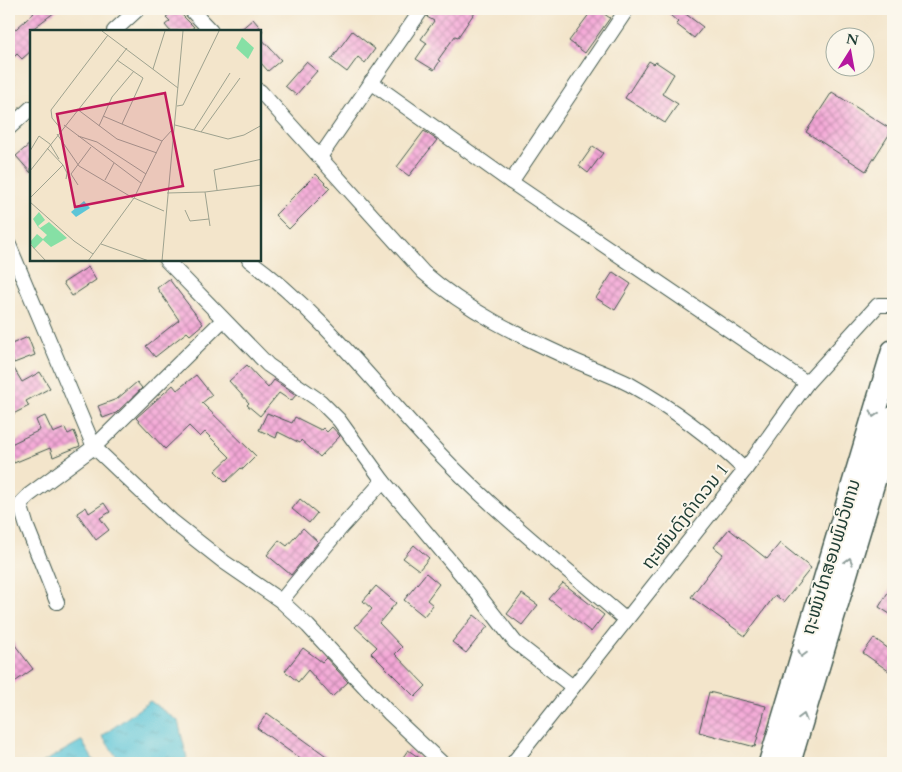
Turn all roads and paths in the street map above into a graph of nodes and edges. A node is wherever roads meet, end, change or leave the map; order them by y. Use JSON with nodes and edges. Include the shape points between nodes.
{"nodes":[{"id":1,"x":138,"y":9,"type":"edge"},
{"id":2,"x":190,"y":9,"type":"edge"},
{"id":3,"x":422,"y":9,"type":"edge"},
{"id":4,"x":627,"y":9,"type":"edge"},
{"id":5,"x":115,"y":30,"type":"edge"},
{"id":6,"x":210,"y":30,"type":"edge"},
{"id":7,"x":371,"y":82,"type":"junction"},
{"id":8,"x":261,"y":92,"type":"edge"},
{"id":9,"x":30,"y":109,"type":"edge"},
{"id":10,"x":10,"y":124,"type":"edge"},
{"id":11,"x":320,"y":157,"type":"junction"},
{"id":12,"x":511,"y":182,"type":"junction"},
{"id":13,"x":9,"y":246,"type":"edge"},
{"id":14,"x":167,"y":261,"type":"edge"},
{"id":15,"x":249,"y":261,"type":"edge"},
{"id":16,"x":893,"y":305,"type":"edge"},
{"id":17,"x":223,"y":320,"type":"junction"},
{"id":18,"x":893,"y":351,"type":"edge"},
{"id":19,"x":807,"y":383,"type":"junction"},
{"id":20,"x":893,"y":418,"type":"edge"},
{"id":21,"x":94,"y":447,"type":"junction"},
{"id":22,"x":745,"y":470,"type":"junction"},
{"id":23,"x":383,"y":481,"type":"junction"},
{"id":24,"x":281,"y":601,"type":"junction"},
{"id":25,"x":57,"y":602,"type":"dead end"},
{"id":26,"x":626,"y":620,"type":"junction"},
{"id":27,"x":573,"y":687,"type":"junction"},
{"id":28,"x":442,"y":763,"type":"edge"},
{"id":29,"x":513,"y":763,"type":"edge"},
{"id":30,"x":770,"y":763,"type":"edge"},
{"id":31,"x":790,"y":763,"type":"edge"}],
"edges":[{"from":1,"to":5,"type":"street"},
{"from":2,"to":6,"type":"street"},
{"from":3,"to":7,"type":"street"},
{"from":4,"to":12,"type":"street"},
{"from":7,"to":11,"type":"street"},
{"from":7,"to":12,"type":"street"},
{"from":8,"to":11,"type":"street"},
{"from":9,"to":10,"type":"street"},
{"from":11,"to":22,"type":"street","via":[[423,272],[447,293],[525,338],[628,384],[682,418]]},
{"from":12,"to":19,"type":"street"},
{"from":13,"to":21,"type":"street"},
{"from":14,"to":17,"type":"street"},
{"from":15,"to":26,"type":"street","via":[[286,290],[482,495]]},
{"from":16,"to":19,"type":"street","name":"ຖະໜົນດົງດຳດວນ 1","via":[[878,305]]},
{"from":17,"to":21,"type":"street"},
{"from":17,"to":23,"type":"street","via":[[268,365],[320,401],[339,420]]},
{"from":18,"to":30,"type":"highway","name":"ຖະໜົນໄກສອນພົມວິຫານ","one_way":true},
{"from":19,"to":22,"type":"street","name":"ຖະໜົນດົງດຳດວນ 1"},
{"from":31,"to":20,"type":"highway","name":"ຖະໜົນໄກສອນພົມວິຫານ","one_way":true},
{"from":21,"to":24,"type":"street","via":[[172,522]]},
{"from":21,"to":25,"type":"street","via":[[22,502],[27,527]]},
{"from":22,"to":26,"type":"street","name":"ຖະໜົນດົງດຳດວນ 1"},
{"from":23,"to":24,"type":"street"},
{"from":23,"to":27,"type":"street","via":[[515,642]]},
{"from":24,"to":28,"type":"street"},
{"from":26,"to":27,"type":"street","name":"ຖະໜົນດົງດຳດວນ 1"},
{"from":27,"to":29,"type":"street","name":"ຖະໜົນດົງດຳດວນ 1"}]}
